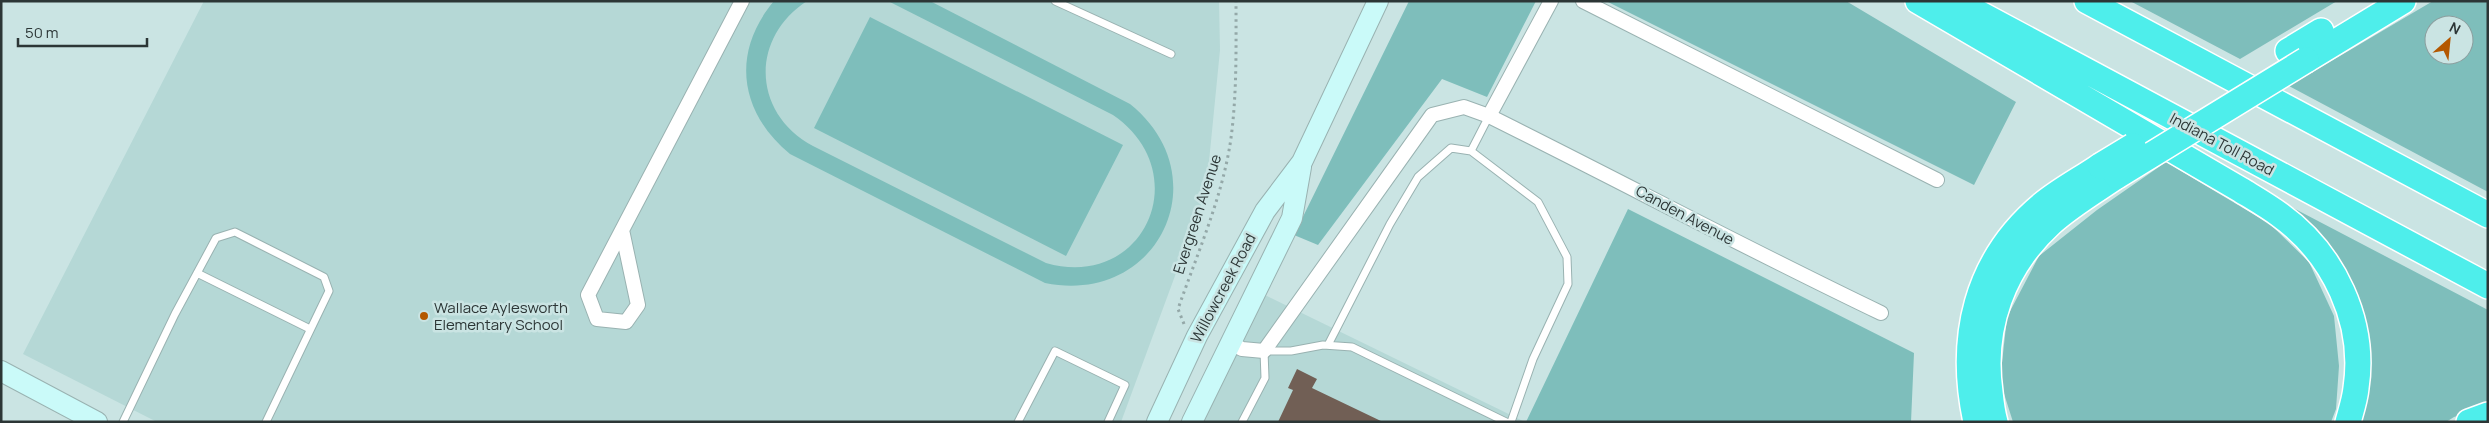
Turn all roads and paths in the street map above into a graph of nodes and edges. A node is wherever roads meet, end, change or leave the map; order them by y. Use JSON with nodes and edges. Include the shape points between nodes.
{"nodes":[{"id":1,"x":742,"y":1,"type":"edge"},
{"id":2,"x":1055,"y":1,"type":"edge"},
{"id":3,"x":1236,"y":1,"type":"edge"},
{"id":4,"x":1378,"y":1,"type":"edge"},
{"id":5,"x":1551,"y":1,"type":"edge"},
{"id":6,"x":1583,"y":1,"type":"edge"},
{"id":7,"x":1918,"y":1,"type":"edge"},
{"id":8,"x":1956,"y":1,"type":"edge"},
{"id":9,"x":2087,"y":1,"type":"edge"},
{"id":10,"x":2370,"y":1,"type":"edge"},
{"id":11,"x":2403,"y":1,"type":"edge"},
{"id":12,"x":1171,"y":54,"type":"dead end"},
{"id":13,"x":2297,"y":55,"type":"junction"},
{"id":14,"x":1489,"y":116,"type":"junction"},
{"id":15,"x":1471,"y":151,"type":"junction"},
{"id":16,"x":1302,"y":162,"type":"junction"},
{"id":17,"x":2109,"y":171,"type":"junction"},
{"id":18,"x":1937,"y":180,"type":"dead end"},
{"id":19,"x":2488,"y":215,"type":"edge"},
{"id":20,"x":622,"y":230,"type":"junction"},
{"id":21,"x":197,"y":272,"type":"junction"},
{"id":22,"x":2488,"y":286,"type":"edge"},
{"id":23,"x":1880,"y":313,"type":"dead end"},
{"id":24,"x":310,"y":329,"type":"junction"},
{"id":25,"x":1197,"y":336,"type":"junction"},
{"id":26,"x":1229,"y":342,"type":"junction"},
{"id":27,"x":1328,"y":345,"type":"junction"},
{"id":28,"x":1264,"y":351,"type":"junction"},
{"id":29,"x":1,"y":371,"type":"edge"},
{"id":30,"x":2488,"y":415,"type":"edge"},
{"id":31,"x":97,"y":422,"type":"edge"},
{"id":32,"x":123,"y":422,"type":"edge"},
{"id":33,"x":266,"y":422,"type":"edge"},
{"id":34,"x":1018,"y":422,"type":"edge"},
{"id":35,"x":1108,"y":422,"type":"edge"},
{"id":36,"x":1157,"y":422,"type":"edge"},
{"id":37,"x":1192,"y":422,"type":"edge"},
{"id":38,"x":1242,"y":422,"type":"edge"},
{"id":39,"x":1506,"y":422,"type":"edge"},
{"id":40,"x":1511,"y":422,"type":"edge"},
{"id":41,"x":1976,"y":422,"type":"edge"},
{"id":42,"x":1995,"y":422,"type":"edge"},
{"id":43,"x":2348,"y":422,"type":"edge"},
{"id":44,"x":2469,"y":422,"type":"edge"}],
"edges":[{"from":1,"to":20,"type":"street"},
{"from":2,"to":12,"type":"lane"},
{"from":3,"to":25,"type":"path","name":"Evergreen Avenue","via":[[1231,139],[1219,190],[1178,309],[1187,329]]},
{"from":4,"to":16,"type":"main road","name":"Willowcreek Road"},
{"from":5,"to":14,"type":"street"},
{"from":6,"to":18,"type":"street"},
{"from":7,"to":43,"type":"highway","via":[[2241,190],[2281,215],[2311,242],[2332,271],[2350,307],[2358,347],[2356,388]]},
{"from":8,"to":22,"type":"highway","name":"Indiana Toll Road"},
{"from":9,"to":19,"type":"highway"},
{"from":10,"to":13,"type":"highway"},
{"from":11,"to":13,"type":"highway"},
{"from":13,"to":17,"type":"highway","bridge":true},
{"from":14,"to":15,"type":"lane"},
{"from":14,"to":23,"type":"street","name":"Canden Avenue"},
{"from":14,"to":28,"type":"street","name":"Canden Avenue","via":[[1464,107],[1432,115]]},
{"from":15,"to":27,"type":"lane","via":[[1451,148],[1418,177]]},
{"from":15,"to":40,"type":"lane","via":[[1538,202],[1567,257],[1568,284],[1533,359]]},
{"from":16,"to":25,"type":"main road","name":"Willowcreek Road","via":[[1265,211]]},
{"from":16,"to":26,"type":"main road","name":"Willowcreek Road","via":[[1292,218]]},
{"from":17,"to":41,"type":"highway","via":[[2043,204],[2020,225],[1999,254],[1980,291],[1970,328],[1968,376]]},
{"from":17,"to":42,"type":"highway","via":[[2052,222],[2013,269],[1998,300],[1988,335],[1987,374]]},
{"from":20,"to":20,"type":"street","via":[[588,295],[596,319],[626,322],[638,305]]},
{"from":21,"to":24,"type":"lane"},
{"from":21,"to":24,"type":"lane","via":[[216,238],[235,232],[324,278],[329,291]]},
{"from":21,"to":32,"type":"lane"},
{"from":24,"to":33,"type":"lane"},
{"from":25,"to":36,"type":"main road","name":"Willowcreek Road"},
{"from":26,"to":28,"type":"street","via":[[1248,351]]},
{"from":26,"to":37,"type":"main road","name":"Willowcreek Road"},
{"from":27,"to":28,"type":"lane","via":[[1291,351]]},
{"from":27,"to":39,"type":"lane","via":[[1352,347]]},
{"from":28,"to":38,"type":"lane","via":[[1265,378]]},
{"from":29,"to":31,"type":"main road"},
{"from":30,"to":44,"type":"highway"},
{"from":34,"to":35,"type":"lane","via":[[1055,351],[1125,385]]}]}
